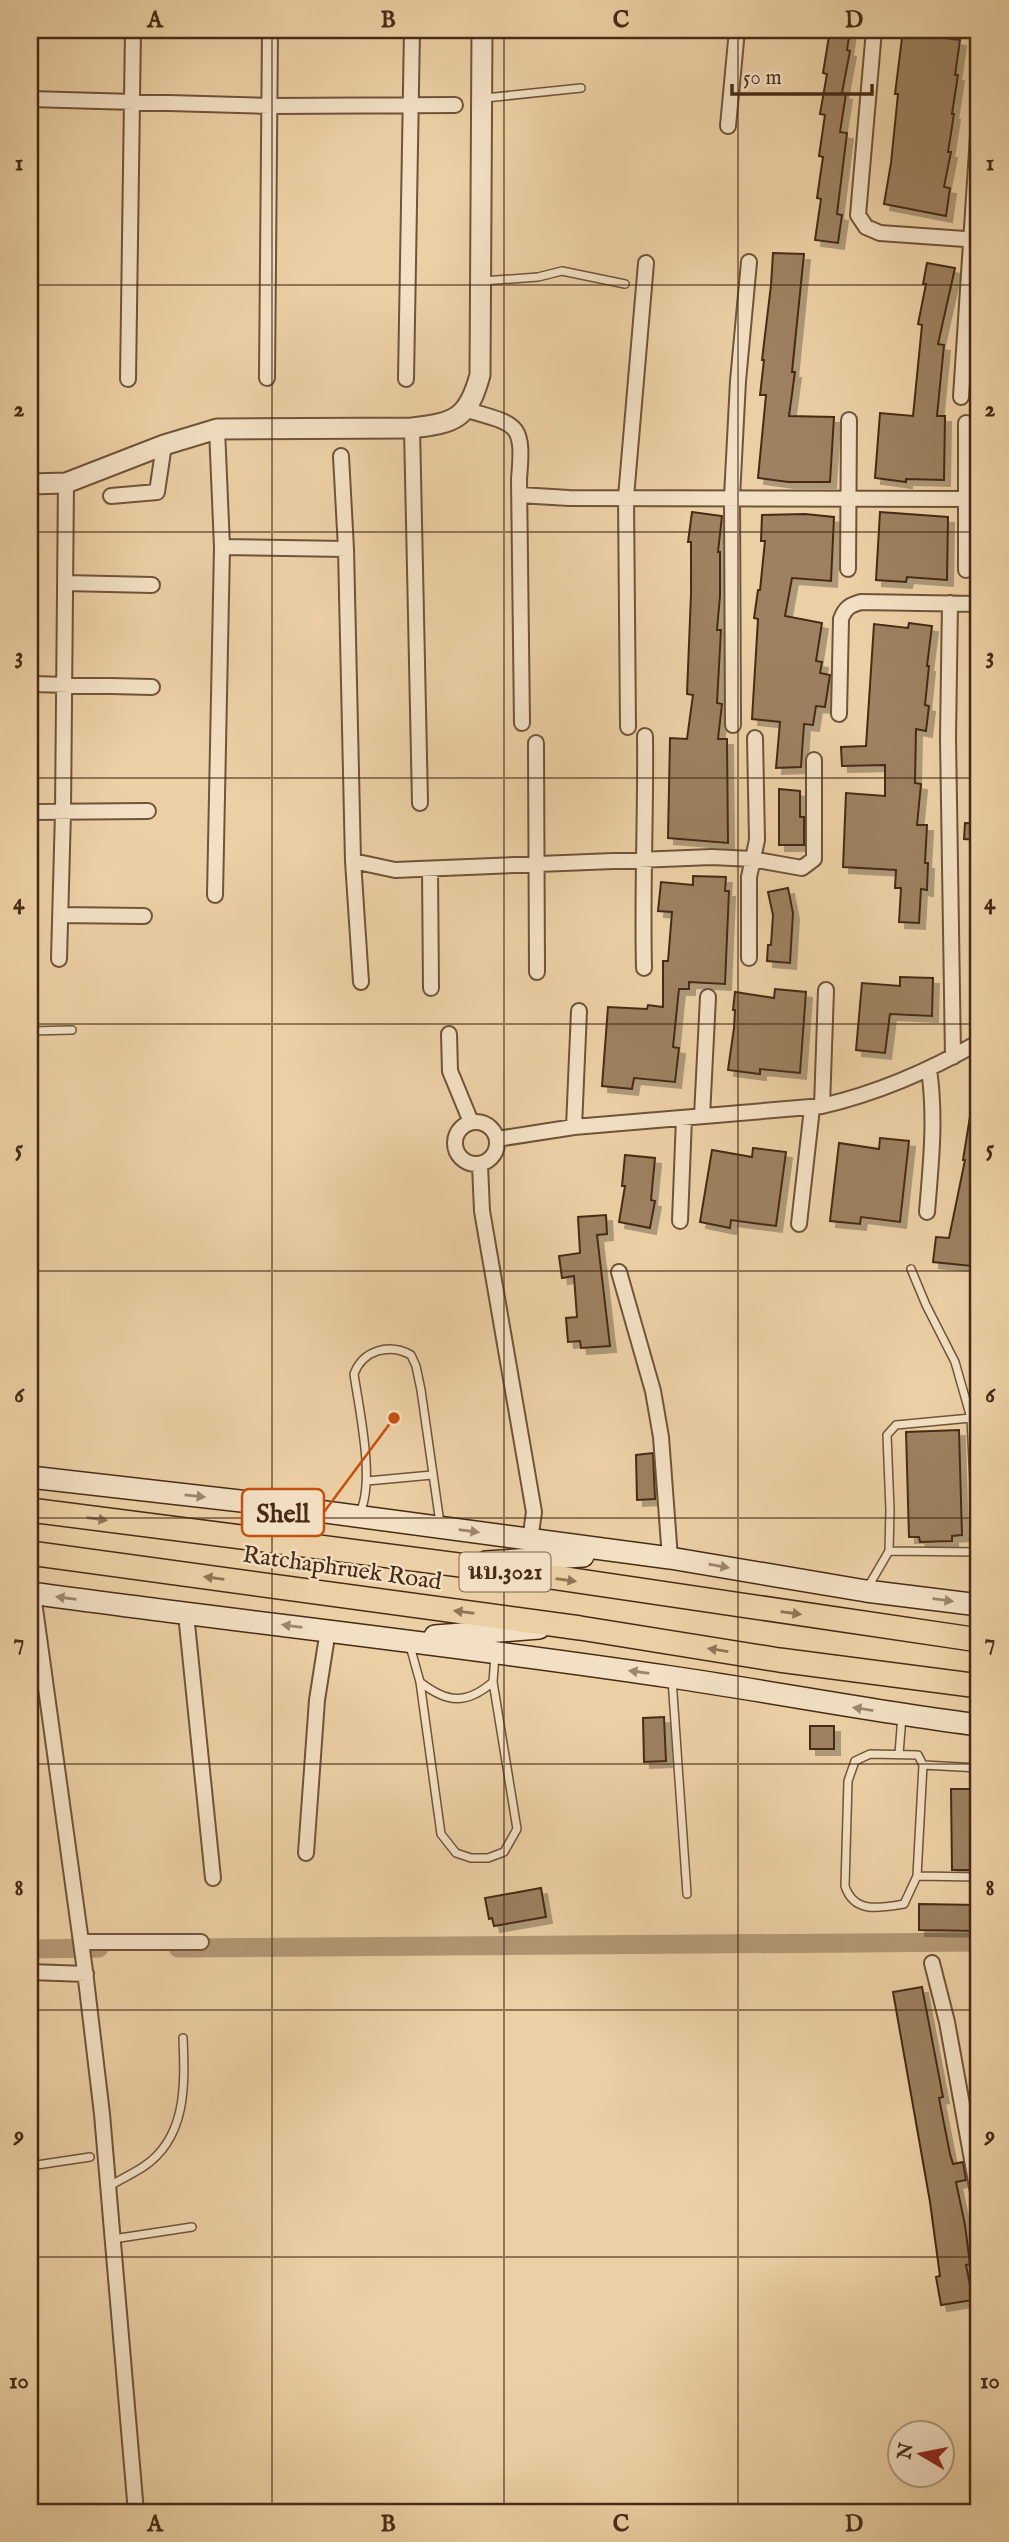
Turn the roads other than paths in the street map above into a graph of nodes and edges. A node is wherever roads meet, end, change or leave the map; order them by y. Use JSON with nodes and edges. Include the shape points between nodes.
{"nodes":[{"id":1,"x":132,"y":30,"type":"edge"},
{"id":2,"x":270,"y":30,"type":"edge"},
{"id":3,"x":412,"y":30,"type":"edge"},
{"id":4,"x":482,"y":30,"type":"edge"},
{"id":5,"x":737,"y":30,"type":"edge"},
{"id":6,"x":874,"y":30,"type":"edge"},
{"id":7,"x":582,"y":88,"type":"dead end"},
{"id":8,"x":30,"y":99,"type":"edge"},
{"id":9,"x":482,"y":99,"type":"junction"},
{"id":10,"x":131,"y":102,"type":"junction"},
{"id":11,"x":455,"y":105,"type":"dead end"},
{"id":12,"x":270,"y":106,"type":"junction"},
{"id":13,"x":411,"y":106,"type":"junction"},
{"id":14,"x":979,"y":120,"type":"edge"},
{"id":15,"x":728,"y":126,"type":"dead end"},
{"id":16,"x":975,"y":239,"type":"edge"},
{"id":17,"x":749,"y":262,"type":"dead end"},
{"id":18,"x":646,"y":263,"type":"dead end"},
{"id":19,"x":482,"y":281,"type":"junction"},
{"id":20,"x":625,"y":284,"type":"dead end"},
{"id":21,"x":267,"y":378,"type":"dead end"},
{"id":22,"x":128,"y":379,"type":"dead end"},
{"id":23,"x":406,"y":379,"type":"dead end"},
{"id":24,"x":961,"y":397,"type":"dead end"},
{"id":25,"x":467,"y":410,"type":"junction"},
{"id":26,"x":849,"y":420,"type":"dead end"},
{"id":27,"x":966,"y":423,"type":"dead end"},
{"id":28,"x":412,"y":428,"type":"junction"},
{"id":29,"x":217,"y":429,"type":"junction"},
{"id":30,"x":164,"y":445,"type":"junction"},
{"id":31,"x":341,"y":456,"type":"dead end"},
{"id":32,"x":66,"y":483,"type":"junction"},
{"id":33,"x":30,"y":484,"type":"edge"},
{"id":34,"x":519,"y":495,"type":"junction"},
{"id":35,"x":111,"y":496,"type":"dead end"},
{"id":36,"x":626,"y":497,"type":"junction"},
{"id":37,"x":732,"y":497,"type":"junction"},
{"id":38,"x":849,"y":497,"type":"junction"},
{"id":39,"x":972,"y":499,"type":"edge"},
{"id":40,"x":222,"y":547,"type":"junction"},
{"id":41,"x":346,"y":549,"type":"junction"},
{"id":42,"x":848,"y":569,"type":"dead end"},
{"id":43,"x":966,"y":570,"type":"dead end"},
{"id":44,"x":65,"y":583,"type":"junction"},
{"id":45,"x":152,"y":585,"type":"dead end"},
{"id":46,"x":950,"y":603,"type":"junction"},
{"id":47,"x":979,"y":604,"type":"edge"},
{"id":48,"x":30,"y":684,"type":"edge"},
{"id":49,"x":64,"y":685,"type":"junction"},
{"id":50,"x":152,"y":687,"type":"dead end"},
{"id":51,"x":839,"y":714,"type":"dead end"},
{"id":52,"x":522,"y":723,"type":"dead end"},
{"id":53,"x":733,"y":725,"type":"dead end"},
{"id":54,"x":628,"y":727,"type":"dead end"},
{"id":55,"x":645,"y":736,"type":"dead end"},
{"id":56,"x":755,"y":738,"type":"dead end"},
{"id":57,"x":536,"y":743,"type":"dead end"},
{"id":58,"x":814,"y":760,"type":"dead end"},
{"id":59,"x":420,"y":803,"type":"dead end"},
{"id":60,"x":148,"y":811,"type":"dead end"},
{"id":61,"x":30,"y":812,"type":"edge"},
{"id":62,"x":63,"y":812,"type":"junction"},
{"id":63,"x":752,"y":859,"type":"junction"},
{"id":64,"x":644,"y":860,"type":"junction"},
{"id":65,"x":354,"y":861,"type":"junction"},
{"id":66,"x":537,"y":864,"type":"junction"},
{"id":67,"x":430,"y":869,"type":"junction"},
{"id":68,"x":215,"y":895,"type":"dead end"},
{"id":69,"x":60,"y":915,"type":"junction"},
{"id":70,"x":144,"y":916,"type":"dead end"},
{"id":71,"x":749,"y":958,"type":"dead end"},
{"id":72,"x":59,"y":959,"type":"dead end"},
{"id":73,"x":644,"y":968,"type":"dead end"},
{"id":74,"x":537,"y":972,"type":"dead end"},
{"id":75,"x":361,"y":982,"type":"dead end"},
{"id":76,"x":431,"y":988,"type":"dead end"},
{"id":77,"x":827,"y":990,"type":"dead end"},
{"id":78,"x":708,"y":997,"type":"dead end"},
{"id":79,"x":579,"y":1012,"type":"dead end"},
{"id":80,"x":72,"y":1030,"type":"dead end"},
{"id":81,"x":30,"y":1031,"type":"edge"},
{"id":82,"x":449,"y":1034,"type":"dead end"},
{"id":83,"x":979,"y":1042,"type":"edge"},
{"id":84,"x":953,"y":1058,"type":"junction"},
{"id":85,"x":929,"y":1069,"type":"junction"},
{"id":86,"x":817,"y":1107,"type":"junction"},
{"id":87,"x":702,"y":1116,"type":"junction"},
{"id":88,"x":684,"y":1118,"type":"junction"},
{"id":89,"x":471,"y":1122,"type":"junction"},
{"id":90,"x":574,"y":1127,"type":"junction"},
{"id":91,"x":497,"y":1139,"type":"junction"},
{"id":92,"x":480,"y":1165,"type":"junction"},
{"id":93,"x":927,"y":1212,"type":"dead end"},
{"id":94,"x":680,"y":1221,"type":"dead end"},
{"id":95,"x":799,"y":1224,"type":"dead end"},
{"id":96,"x":911,"y":1269,"type":"dead end"},
{"id":97,"x":619,"y":1272,"type":"dead end"},
{"id":98,"x":971,"y":1418,"type":"junction"},
{"id":99,"x":432,"y":1475,"type":"junction"},
{"id":100,"x":30,"y":1477,"type":"edge"},
{"id":101,"x":367,"y":1481,"type":"junction"},
{"id":102,"x":30,"y":1510,"type":"edge"},
{"id":103,"x":357,"y":1517,"type":"junction"},
{"id":104,"x":441,"y":1528,"type":"junction"},
{"id":105,"x":530,"y":1540,"type":"junction"},
{"id":106,"x":889,"y":1551,"type":"junction"},
{"id":107,"x":977,"y":1552,"type":"junction"},
{"id":108,"x":30,"y":1553,"type":"edge"},
{"id":109,"x":627,"y":1553,"type":"junction"},
{"id":110,"x":670,"y":1558,"type":"junction"},
{"id":111,"x":449,"y":1565,"type":"junction"},
{"id":112,"x":979,"y":1589,"type":"edge"},
{"id":113,"x":866,"y":1591,"type":"junction"},
{"id":114,"x":31,"y":1593,"type":"edge"},
{"id":115,"x":979,"y":1605,"type":"edge"},
{"id":116,"x":186,"y":1614,"type":"junction"},
{"id":117,"x":580,"y":1628,"type":"junction"},
{"id":118,"x":328,"y":1630,"type":"junction"},
{"id":119,"x":400,"y":1640,"type":"junction"},
{"id":120,"x":979,"y":1640,"type":"edge"},
{"id":121,"x":495,"y":1653,"type":"junction"},
{"id":122,"x":671,"y":1677,"type":"junction"},
{"id":123,"x":420,"y":1682,"type":"junction"},
{"id":124,"x":493,"y":1682,"type":"junction"},
{"id":125,"x":979,"y":1686,"type":"edge"},
{"id":126,"x":902,"y":1715,"type":"junction"},
{"id":127,"x":979,"y":1725,"type":"edge"},
{"id":128,"x":899,"y":1754,"type":"junction"},
{"id":129,"x":923,"y":1765,"type":"junction"},
{"id":130,"x":979,"y":1768,"type":"edge"},
{"id":131,"x":306,"y":1853,"type":"dead end"},
{"id":132,"x":917,"y":1876,"type":"junction"},
{"id":133,"x":979,"y":1877,"type":"edge"},
{"id":134,"x":213,"y":1878,"type":"dead end"},
{"id":135,"x":687,"y":1894,"type":"dead end"},
{"id":136,"x":81,"y":1942,"type":"junction"},
{"id":137,"x":201,"y":1942,"type":"dead end"},
{"id":138,"x":932,"y":1963,"type":"dead end"},
{"id":139,"x":30,"y":1972,"type":"edge"},
{"id":140,"x":85,"y":1972,"type":"junction"},
{"id":141,"x":183,"y":2038,"type":"dead end"},
{"id":142,"x":90,"y":2157,"type":"dead end"},
{"id":143,"x":30,"y":2165,"type":"edge"},
{"id":144,"x":109,"y":2186,"type":"junction"},
{"id":145,"x":979,"y":2198,"type":"edge"},
{"id":146,"x":192,"y":2227,"type":"dead end"},
{"id":147,"x":113,"y":2239,"type":"junction"},
{"id":148,"x":136,"y":2512,"type":"edge"}],
"edges":[{"from":1,"to":10,"type":"street"},
{"from":2,"to":12,"type":"street"},
{"from":3,"to":13,"type":"street"},
{"from":4,"to":9,"type":"street"},
{"from":5,"to":15,"type":"street"},
{"from":6,"to":16,"type":"street","via":[[858,215],[866,227],[880,233]]},
{"from":7,"to":9,"type":"lane"},
{"from":8,"to":10,"type":"street"},
{"from":9,"to":19,"type":"street"},
{"from":10,"to":12,"type":"street"},
{"from":10,"to":22,"type":"street"},
{"from":11,"to":13,"type":"street"},
{"from":12,"to":13,"type":"street"},
{"from":12,"to":21,"type":"street"},
{"from":13,"to":23,"type":"street"},
{"from":14,"to":16,"type":"street"},
{"from":16,"to":24,"type":"street"},
{"from":17,"to":37,"type":"street"},
{"from":18,"to":36,"type":"street"},
{"from":19,"to":20,"type":"lane","via":[[562,271]]},
{"from":19,"to":25,"type":"street","via":[[480,375]]},
{"from":25,"to":28,"type":"street","via":[[443,424]]},
{"from":25,"to":34,"type":"street","via":[[510,423],[518,434]]},
{"from":26,"to":38,"type":"street"},
{"from":27,"to":39,"type":"street"},
{"from":28,"to":29,"type":"street"},
{"from":28,"to":59,"type":"street"},
{"from":29,"to":30,"type":"street"},
{"from":29,"to":40,"type":"street"},
{"from":30,"to":32,"type":"street"},
{"from":30,"to":35,"type":"street","via":[[157,492]]},
{"from":31,"to":41,"type":"street"},
{"from":32,"to":33,"type":"street"},
{"from":32,"to":44,"type":"street"},
{"from":34,"to":36,"type":"street"},
{"from":34,"to":52,"type":"street"},
{"from":36,"to":37,"type":"street"},
{"from":36,"to":54,"type":"street"},
{"from":37,"to":38,"type":"street"},
{"from":37,"to":53,"type":"street"},
{"from":38,"to":39,"type":"street"},
{"from":38,"to":42,"type":"street"},
{"from":39,"to":43,"type":"street"},
{"from":40,"to":41,"type":"street"},
{"from":40,"to":68,"type":"street"},
{"from":41,"to":65,"type":"street"},
{"from":44,"to":45,"type":"street"},
{"from":44,"to":49,"type":"street"},
{"from":46,"to":47,"type":"street"},
{"from":46,"to":51,"type":"street","via":[[861,602],[844,610]]},
{"from":46,"to":84,"type":"street"},
{"from":48,"to":49,"type":"street"},
{"from":49,"to":50,"type":"street"},
{"from":49,"to":62,"type":"street"},
{"from":55,"to":64,"type":"street"},
{"from":56,"to":63,"type":"street","via":[[757,841]]},
{"from":57,"to":66,"type":"street"},
{"from":58,"to":63,"type":"street","via":[[814,859],[802,868]]},
{"from":60,"to":62,"type":"street"},
{"from":61,"to":62,"type":"street"},
{"from":62,"to":69,"type":"street"},
{"from":63,"to":64,"type":"street"},
{"from":63,"to":71,"type":"street"},
{"from":64,"to":66,"type":"street"},
{"from":64,"to":73,"type":"street"},
{"from":65,"to":67,"type":"street","via":[[395,870]]},
{"from":65,"to":75,"type":"street"},
{"from":66,"to":67,"type":"street"},
{"from":66,"to":74,"type":"street"},
{"from":67,"to":76,"type":"street"},
{"from":69,"to":70,"type":"street"},
{"from":69,"to":72,"type":"street"},
{"from":77,"to":86,"type":"street"},
{"from":78,"to":87,"type":"street"},
{"from":79,"to":90,"type":"street"},
{"from":80,"to":81,"type":"lane"},
{"from":82,"to":89,"type":"street","via":[[450,1071]]},
{"from":83,"to":84,"type":"street"},
{"from":84,"to":85,"type":"street"},
{"from":85,"to":86,"type":"street","via":[[858,1098]]},
{"from":85,"to":93,"type":"street","via":[[934,1135]]},
{"from":86,"to":87,"type":"street"},
{"from":86,"to":95,"type":"street"},
{"from":87,"to":88,"type":"street"},
{"from":88,"to":90,"type":"street"},
{"from":88,"to":94,"type":"street"},
{"from":89,"to":91,"type":"street","via":[[488,1125]]},
{"from":89,"to":92,"type":"street","via":[[458,1132],[455,1148],[464,1162]]},
{"from":90,"to":91,"type":"street"},
{"from":91,"to":92,"type":"street","via":[[494,1155]]},
{"from":92,"to":105,"type":"street","via":[[482,1211],[534,1512]]},
{"from":96,"to":98,"type":"lane","via":[[955,1362]]},
{"from":97,"to":110,"type":"street","via":[[655,1403]]},
{"from":98,"to":106,"type":"lane","via":[[904,1423],[887,1435]]},
{"from":98,"to":107,"type":"lane"},
{"from":99,"to":101,"type":"lane"},
{"from":99,"to":101,"type":"lane","via":[[416,1366],[411,1355],[385,1350],[364,1355],[354,1374]]},
{"from":99,"to":104,"type":"lane"},
{"from":100,"to":103,"type":"main road","number":"นบ.3021","one_way":true},
{"from":101,"to":103,"type":"lane","via":[[364,1505]]},
{"from":102,"to":111,"type":"main road","name":"Ratchaphruek Road","number":"นบ.3021","one_way":true},
{"from":103,"to":104,"type":"main road","number":"นบ.3021"},
{"from":104,"to":105,"type":"main road","number":"นบ.3021","one_way":true},
{"from":105,"to":109,"type":"main road","number":"นบ.3021"},
{"from":106,"to":107,"type":"lane"},
{"from":106,"to":113,"type":"lane"},
{"from":107,"to":112,"type":"lane"},
{"from":117,"to":108,"type":"main road","name":"Ratchaphruek Road","number":"นบ.3021","one_way":true},
{"from":109,"to":110,"type":"main road","number":"นบ.3021"},
{"from":109,"to":111,"type":"main road"},
{"from":110,"to":113,"type":"main road","number":"นบ.3021","one_way":true},
{"from":111,"to":120,"type":"main road","name":"Ratchaphruek Road","number":"นบ.3021","one_way":true},
{"from":113,"to":115,"type":"main road","number":"นบ.3021","one_way":true},
{"from":116,"to":114,"type":"main road","one_way":true},
{"from":114,"to":136,"type":"street"},
{"from":118,"to":116,"type":"main road","one_way":true},
{"from":116,"to":134,"type":"street"},
{"from":117,"to":119,"type":"main road"},
{"from":125,"to":117,"type":"main road","name":"Ratchaphruek Road","number":"นบ.3021","one_way":true},
{"from":118,"to":119,"type":"main road"},
{"from":118,"to":131,"type":"street","via":[[317,1700]]},
{"from":119,"to":121,"type":"main road"},
{"from":119,"to":123,"type":"lane"},
{"from":122,"to":121,"type":"main road","one_way":true},
{"from":121,"to":124,"type":"lane"},
{"from":126,"to":122,"type":"main road","one_way":true},
{"from":122,"to":135,"type":"lane"},
{"from":123,"to":124,"type":"lane","via":[[436,1695],[455,1699],[475,1695]]},
{"from":123,"to":124,"type":"lane","via":[[440,1835],[456,1853],[488,1858],[505,1852],[517,1829]]},
{"from":126,"to":127,"type":"main road"},
{"from":126,"to":128,"type":"lane"},
{"from":128,"to":129,"type":"lane","via":[[918,1755]]},
{"from":128,"to":132,"type":"lane","via":[[870,1754],[855,1761],[848,1781],[845,1886],[848,1898],[861,1906],[904,1904]]},
{"from":129,"to":130,"type":"lane"},
{"from":129,"to":132,"type":"lane"},
{"from":132,"to":133,"type":"lane"},
{"from":136,"to":137,"type":"street"},
{"from":136,"to":140,"type":"street"},
{"from":138,"to":145,"type":"street"},
{"from":139,"to":140,"type":"street"},
{"from":140,"to":144,"type":"street"},
{"from":141,"to":144,"type":"lane","via":[[185,2072],[177,2127],[145,2166]]},
{"from":142,"to":143,"type":"lane"},
{"from":144,"to":147,"type":"street"},
{"from":146,"to":147,"type":"lane"},
{"from":147,"to":148,"type":"street"}]}
